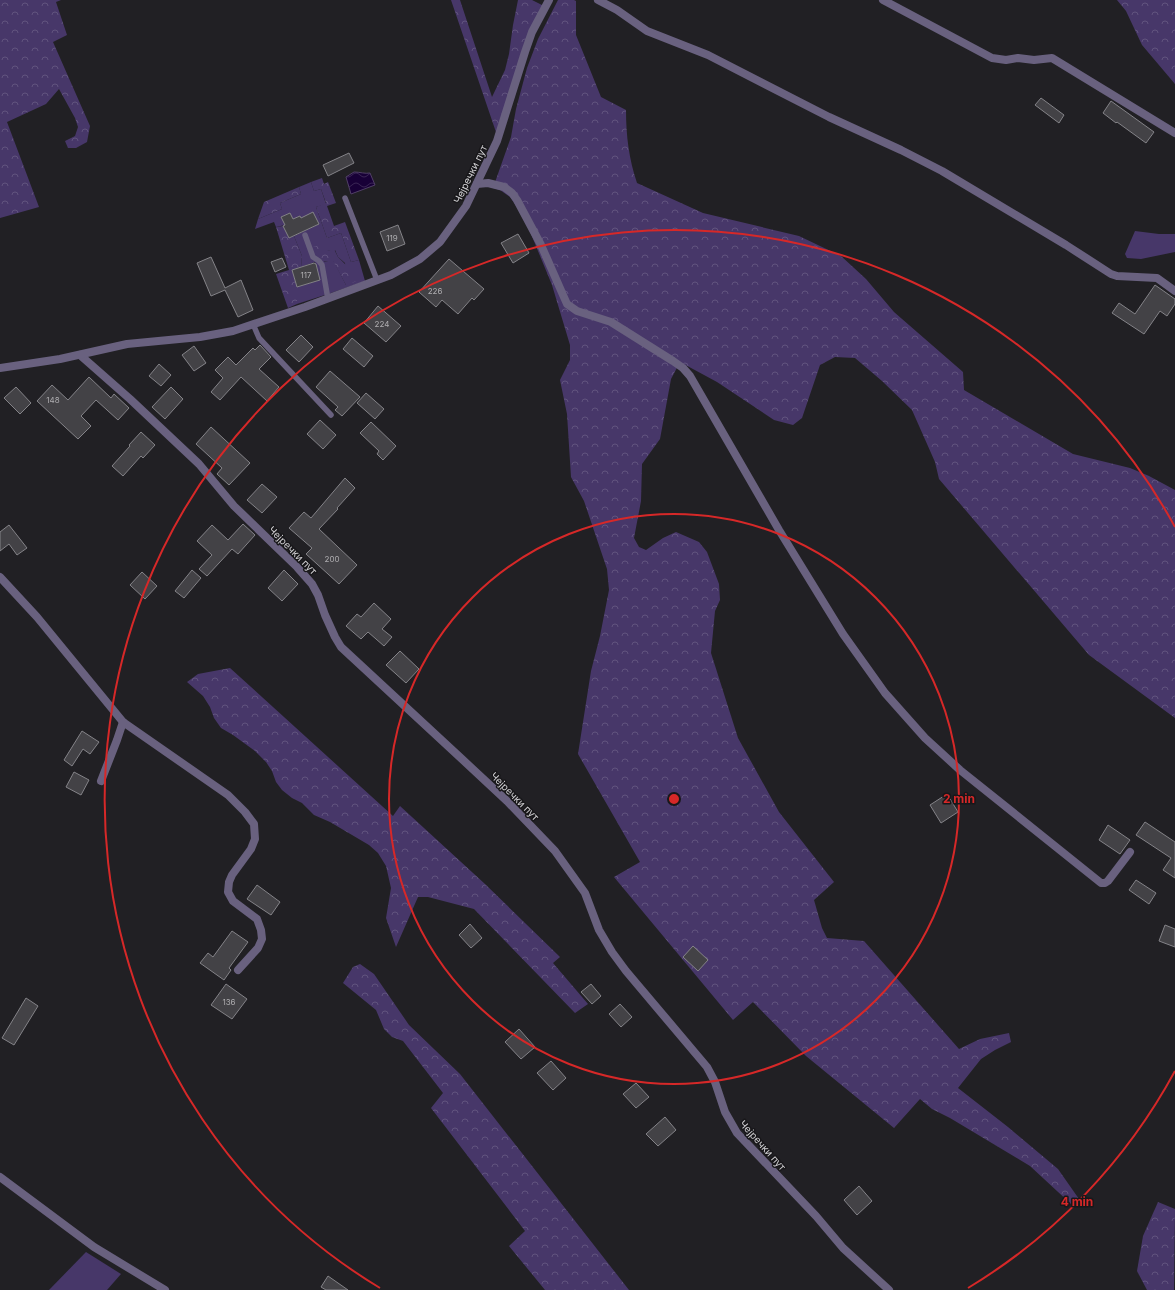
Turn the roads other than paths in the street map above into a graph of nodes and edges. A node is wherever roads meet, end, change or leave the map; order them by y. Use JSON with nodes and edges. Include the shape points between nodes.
{"nodes":[{"id":1,"x":549,"y":0,"type":"edge"},
{"id":2,"x":598,"y":0,"type":"edge"},
{"id":3,"x":883,"y":0,"type":"edge"},
{"id":4,"x":1175,"y":134,"type":"edge"},
{"id":5,"x":477,"y":184,"type":"junction"},
{"id":6,"x":345,"y":198,"type":"dead end"},
{"id":7,"x":305,"y":235,"type":"dead end"},
{"id":8,"x":377,"y":280,"type":"junction"},
{"id":9,"x":1175,"y":291,"type":"edge"},
{"id":10,"x":328,"y":299,"type":"junction"},
{"id":11,"x":253,"y":324,"type":"junction"},
{"id":12,"x":80,"y":356,"type":"junction"},
{"id":13,"x":0,"y":368,"type":"edge"},
{"id":14,"x":331,"y":414,"type":"dead end"},
{"id":15,"x":0,"y":577,"type":"edge"},
{"id":16,"x":123,"y":722,"type":"junction"},
{"id":17,"x":101,"y":781,"type":"dead end"},
{"id":18,"x":1130,"y":852,"type":"dead end"},
{"id":19,"x":238,"y":970,"type":"dead end"},
{"id":20,"x":0,"y":1177,"type":"edge"},
{"id":21,"x":165,"y":1290,"type":"edge"},
{"id":22,"x":889,"y":1290,"type":"edge"}],
"edges":[{"from":1,"to":5,"type":"street","name":"Чејречки пут","via":[[532,32],[497,141]]},
{"from":2,"to":9,"type":"street","via":[[647,30],[708,55],[942,171],[1111,274],[1157,278]]},
{"from":3,"to":4,"type":"street","via":[[992,58],[1052,58]]},
{"from":5,"to":8,"type":"street","name":"Чејречки пут","via":[[466,206],[440,242],[420,259]]},
{"from":5,"to":18,"type":"street","via":[[488,183],[504,187],[512,193],[541,245],[567,304],[573,309],[611,322],[683,368],[690,376],[779,530],[843,634],[885,692],[925,738],[960,770],[1102,883],[1108,881]]},
{"from":6,"to":8,"type":"lane"},
{"from":7,"to":10,"type":"lane","via":[[314,257],[322,265]]},
{"from":8,"to":10,"type":"street","name":"Чејречки пут"},
{"from":10,"to":11,"type":"street","name":"Чејречки пут"},
{"from":11,"to":12,"type":"street","name":"Чејречки пут","via":[[233,331],[200,337],[127,344]]},
{"from":11,"to":14,"type":"lane","via":[[259,338]]},
{"from":12,"to":13,"type":"street","name":"Чејречки пут"},
{"from":12,"to":22,"type":"street","name":"Чејречки пут","via":[[199,464],[234,506],[297,566],[318,595],[329,626],[341,647],[507,801],[555,851],[585,893],[599,930],[612,952],[707,1067],[725,1112],[737,1133],[843,1248]]},
{"from":15,"to":16,"type":"street","via":[[37,617]]},
{"from":16,"to":17,"type":"street"},
{"from":16,"to":19,"type":"street","via":[[228,796],[254,824],[255,839],[251,849],[232,875],[228,892],[233,902],[257,919],[262,930],[262,939],[258,948]]},
{"from":20,"to":21,"type":"street","via":[[94,1247]]}]}
